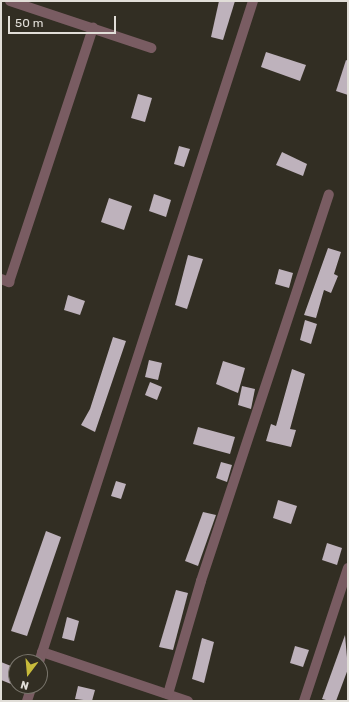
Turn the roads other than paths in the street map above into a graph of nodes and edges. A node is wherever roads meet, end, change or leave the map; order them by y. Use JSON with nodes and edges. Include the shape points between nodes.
{"nodes":[{"id":1,"x":10,"y":1,"type":"edge"},
{"id":2,"x":253,"y":1,"type":"edge"},
{"id":3,"x":93,"y":28,"type":"junction"},
{"id":4,"x":151,"y":48,"type":"dead end"},
{"id":5,"x":329,"y":195,"type":"dead end"},
{"id":6,"x":1,"y":279,"type":"edge"},
{"id":7,"x":348,"y":568,"type":"edge"},
{"id":8,"x":42,"y":652,"type":"joint"},
{"id":9,"x":168,"y":694,"type":"junction"},
{"id":10,"x":188,"y":701,"type":"edge"},
{"id":11,"x":304,"y":701,"type":"edge"}],
"edges":[{"from":1,"to":3,"type":"street"},
{"from":2,"to":8,"type":"street"},
{"from":3,"to":4,"type":"street"},
{"from":3,"to":6,"type":"street","via":[[9,282]]},
{"from":5,"to":9,"type":"street","via":[[201,581]]},
{"from":7,"to":11,"type":"street"},
{"from":8,"to":9,"type":"street"},
{"from":9,"to":10,"type":"street"}]}
